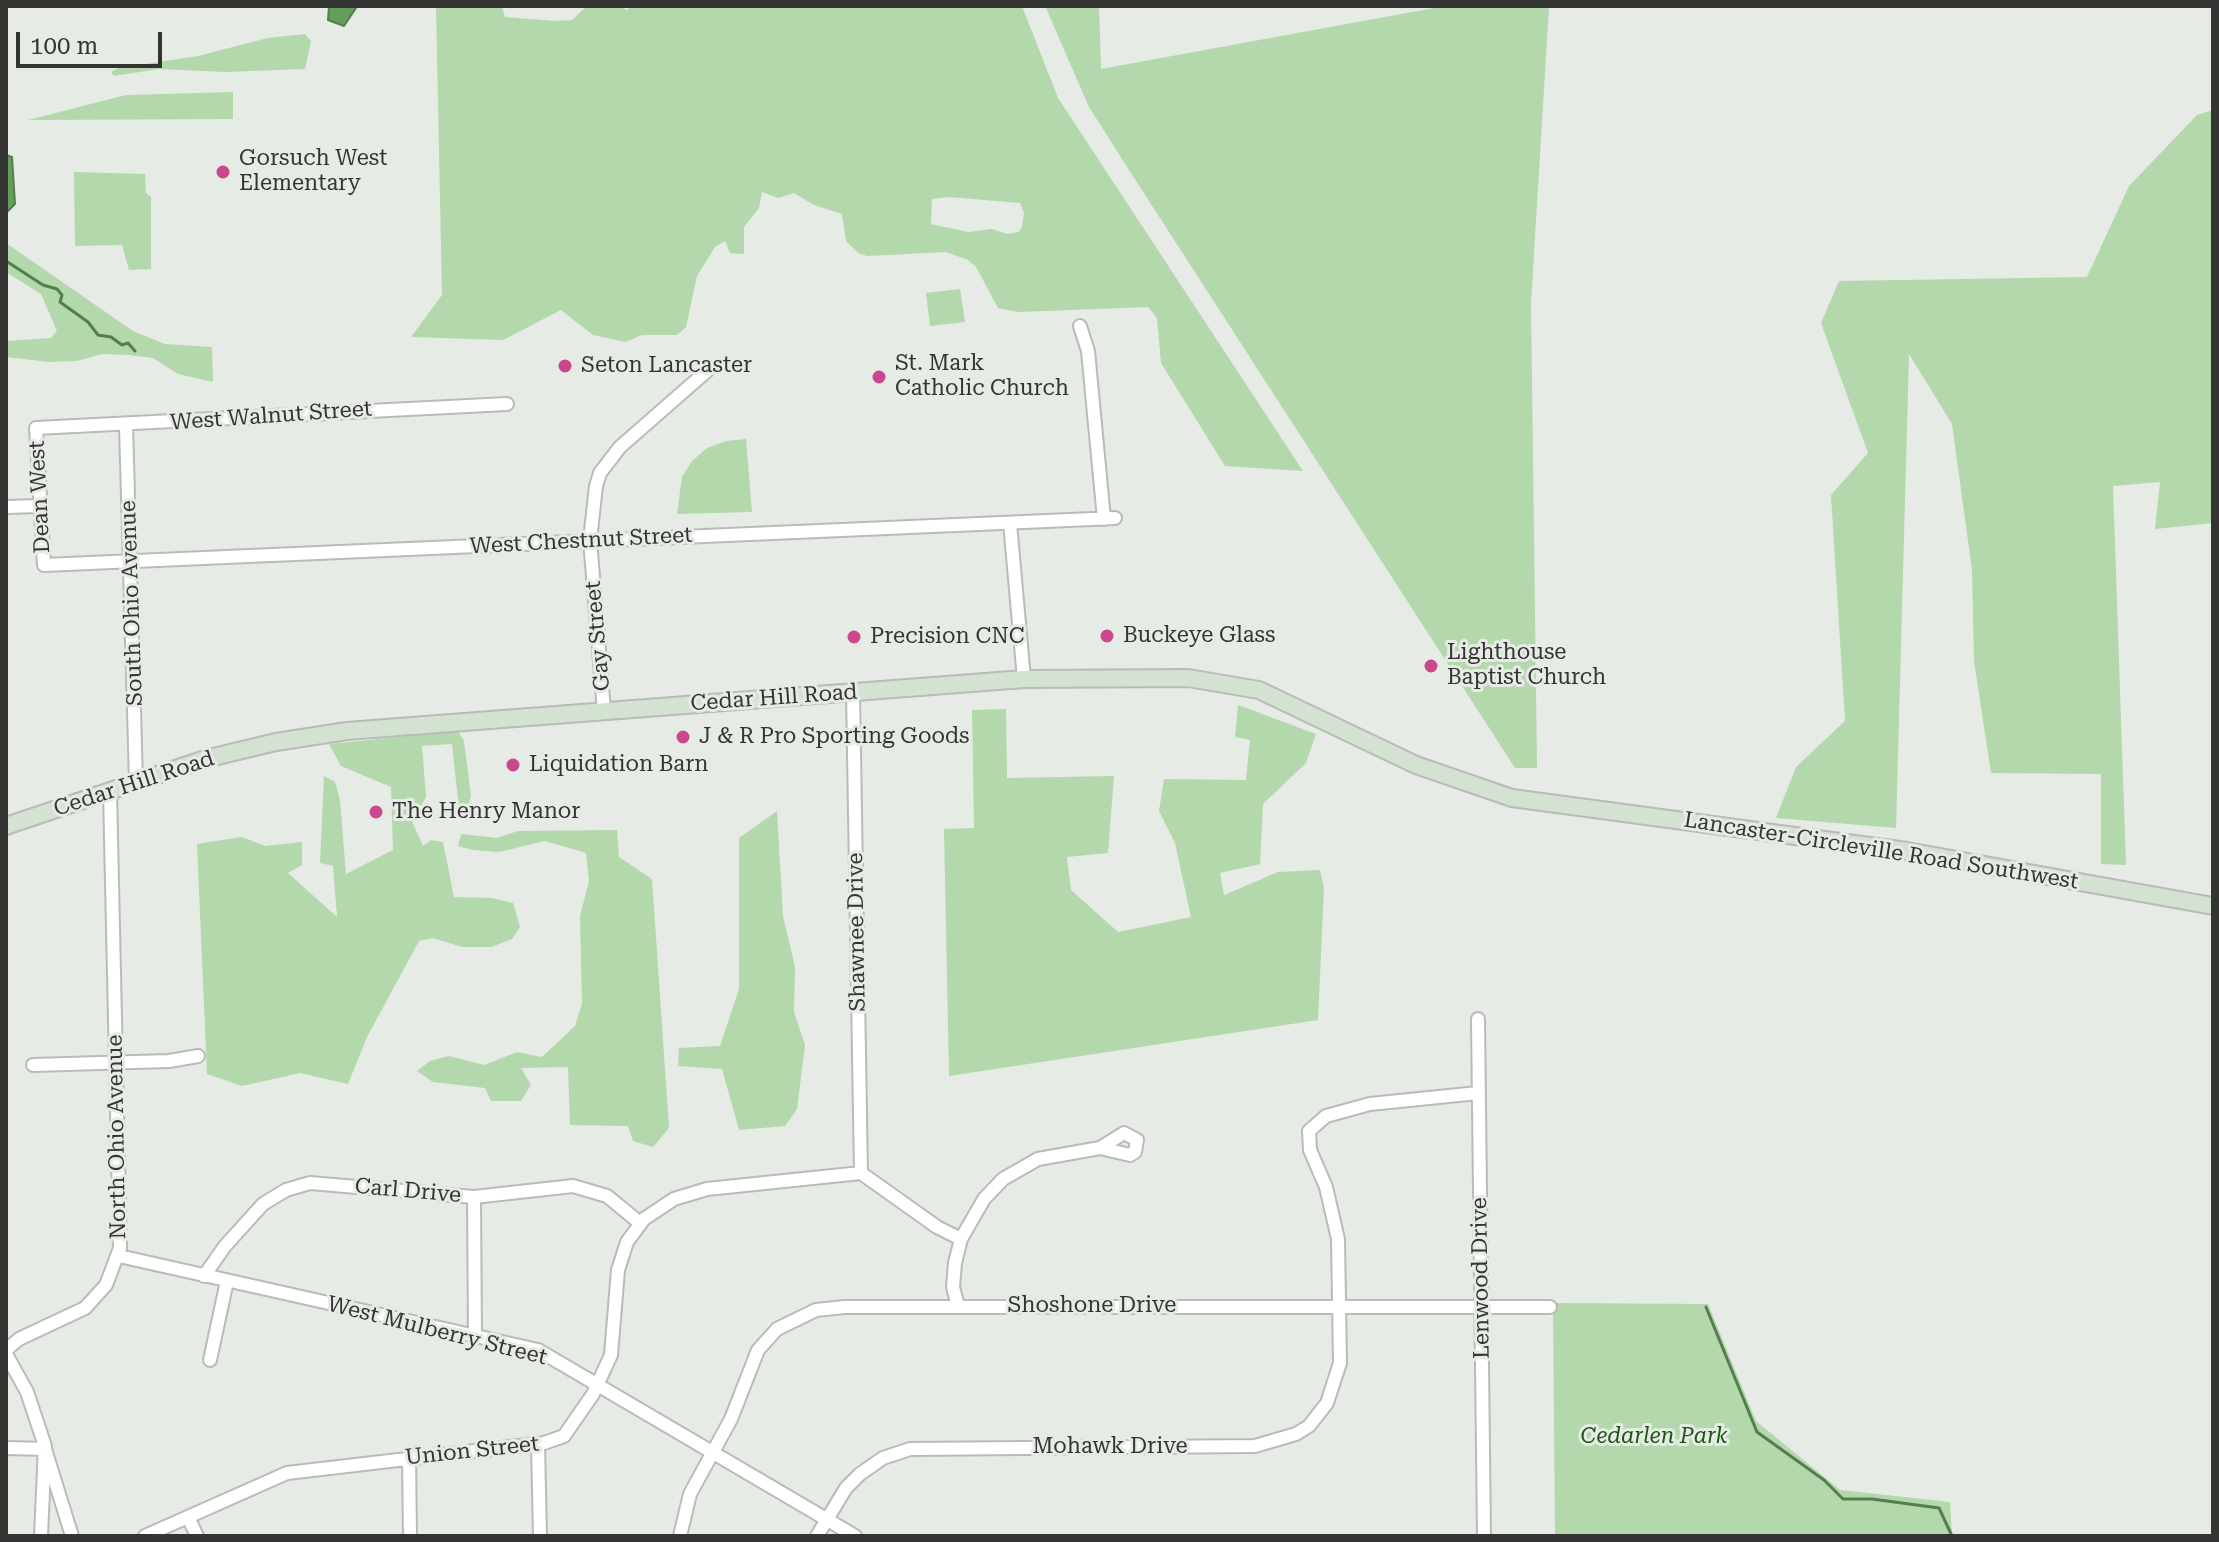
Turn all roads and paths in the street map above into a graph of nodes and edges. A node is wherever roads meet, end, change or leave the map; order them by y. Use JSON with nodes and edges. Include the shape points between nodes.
{"nodes":[{"id":1,"x":1080,"y":326,"type":"dead end"},
{"id":2,"x":708,"y":370,"type":"dead end"},
{"id":3,"x":507,"y":404,"type":"dead end"},
{"id":4,"x":126,"y":425,"type":"junction"},
{"id":5,"x":36,"y":428,"type":"joint"},
{"id":6,"x":40,"y":506,"type":"junction"},
{"id":7,"x":6,"y":507,"type":"edge"},
{"id":8,"x":1010,"y":523,"type":"junction"},
{"id":9,"x":590,"y":540,"type":"junction"},
{"id":10,"x":131,"y":563,"type":"junction"},
{"id":11,"x":47,"y":565,"type":"joint"},
{"id":12,"x":1024,"y":679,"type":"junction"},
{"id":13,"x":853,"y":692,"type":"junction"},
{"id":14,"x":604,"y":711,"type":"junction"},
{"id":15,"x":136,"y":782,"type":"junction"},
{"id":16,"x":110,"y":791,"type":"junction"},
{"id":17,"x":1540,"y":803,"type":"joint"},
{"id":18,"x":6,"y":826,"type":"edge"},
{"id":19,"x":2213,"y":906,"type":"edge"},
{"id":20,"x":1478,"y":1019,"type":"dead end"},
{"id":21,"x":198,"y":1056,"type":"dead end"},
{"id":22,"x":115,"y":1060,"type":"junction"},
{"id":23,"x":33,"y":1065,"type":"dead end"},
{"id":24,"x":1478,"y":1093,"type":"junction"},
{"id":25,"x":1100,"y":1148,"type":"dead end"},
{"id":26,"x":861,"y":1173,"type":"junction"},
{"id":27,"x":474,"y":1197,"type":"junction"},
{"id":28,"x":640,"y":1223,"type":"junction"},
{"id":29,"x":961,"y":1239,"type":"junction"},
{"id":30,"x":119,"y":1256,"type":"junction"},
{"id":31,"x":204,"y":1276,"type":"junction"},
{"id":32,"x":227,"y":1281,"type":"junction"},
{"id":33,"x":1340,"y":1305,"type":"junction"},
{"id":34,"x":1482,"y":1305,"type":"junction"},
{"id":35,"x":958,"y":1306,"type":"junction"},
{"id":36,"x":1550,"y":1307,"type":"dead end"},
{"id":37,"x":475,"y":1337,"type":"junction"},
{"id":38,"x":6,"y":1352,"type":"edge"},
{"id":39,"x":210,"y":1360,"type":"dead end"},
{"id":40,"x":599,"y":1383,"type":"junction"},
{"id":41,"x":538,"y":1444,"type":"junction"},
{"id":42,"x":6,"y":1448,"type":"edge"},
{"id":43,"x":45,"y":1449,"type":"junction"},
{"id":44,"x":714,"y":1451,"type":"junction"},
{"id":45,"x":409,"y":1457,"type":"junction"},
{"id":46,"x":188,"y":1517,"type":"junction"},
{"id":47,"x":827,"y":1518,"type":"junction"},
{"id":48,"x":41,"y":1536,"type":"edge"},
{"id":49,"x":72,"y":1536,"type":"edge"},
{"id":50,"x":145,"y":1536,"type":"edge"},
{"id":51,"x":197,"y":1536,"type":"edge"},
{"id":52,"x":410,"y":1536,"type":"edge"},
{"id":53,"x":540,"y":1536,"type":"edge"},
{"id":54,"x":680,"y":1536,"type":"edge"},
{"id":55,"x":817,"y":1536,"type":"edge"},
{"id":56,"x":855,"y":1536,"type":"edge"},
{"id":57,"x":1484,"y":1536,"type":"edge"}],
"edges":[{"from":1,"to":8,"type":"street","name":"West Chestnut Street","via":[[1090,365],[1109,518]]},
{"from":2,"to":9,"type":"street","name":"Gay Street","via":[[641,425],[608,461],[592,500]]},
{"from":3,"to":4,"type":"street","name":"West Walnut Street"},
{"from":4,"to":5,"type":"street","name":"West Walnut Street"},
{"from":4,"to":10,"type":"street","name":"South Ohio Avenue"},
{"from":5,"to":6,"type":"street","name":"Dean West"},
{"from":6,"to":7,"type":"street"},
{"from":6,"to":11,"type":"street","name":"Dean West"},
{"from":8,"to":9,"type":"street","name":"West Chestnut Street"},
{"from":8,"to":12,"type":"street"},
{"from":9,"to":10,"type":"street","name":"West Chestnut Street"},
{"from":9,"to":14,"type":"street","name":"Gay Street"},
{"from":10,"to":11,"type":"street","name":"West Chestnut Street"},
{"from":10,"to":15,"type":"street","name":"South Ohio Avenue"},
{"from":12,"to":13,"type":"main road","name":"Cedar Hill Road"},
{"from":12,"to":17,"type":"main road","name":"Cedar Hill Road","via":[[1188,678],[1245,685],[1421,767],[1486,791]]},
{"from":13,"to":14,"type":"main road","name":"Cedar Hill Road"},
{"from":13,"to":26,"type":"street","name":"Shawnee Drive"},
{"from":14,"to":15,"type":"main road","name":"Cedar Hill Road","via":[[306,737],[205,759]]},
{"from":15,"to":16,"type":"main road","name":"Cedar Hill Road"},
{"from":16,"to":18,"type":"main road","name":"Cedar Hill Road"},
{"from":16,"to":22,"type":"street","name":"North Ohio Avenue"},
{"from":17,"to":19,"type":"main road","name":"Lancaster-Circleville Road Southwest","via":[[1907,851]]},
{"from":20,"to":24,"type":"street","name":"Lenwood Drive"},
{"from":21,"to":22,"type":"street"},
{"from":22,"to":23,"type":"street"},
{"from":22,"to":30,"type":"street","name":"North Ohio Avenue"},
{"from":24,"to":33,"type":"street","name":"Mohawk Drive","via":[[1370,1104],[1313,1123],[1307,1139],[1336,1227]]},
{"from":24,"to":34,"type":"street","name":"Lenwood Drive"},
{"from":25,"to":29,"type":"street","via":[[1059,1153],[1014,1171],[984,1199]]},
{"from":26,"to":28,"type":"street","name":"Union Street","via":[[693,1192],[654,1210]]},
{"from":26,"to":29,"type":"street"},
{"from":27,"to":28,"type":"street","name":"Carl Drive","via":[[573,1186],[607,1196]]},
{"from":27,"to":31,"type":"street","name":"Carl Drive","via":[[300,1185],[263,1204]]},
{"from":27,"to":37,"type":"street"},
{"from":28,"to":40,"type":"street","name":"Union Street","via":[[622,1256],[611,1355]]},
{"from":29,"to":35,"type":"street","via":[[953,1287]]},
{"from":30,"to":31,"type":"street","name":"West Mulberry Street"},
{"from":30,"to":38,"type":"street","name":"North Ohio Avenue","via":[[106,1285],[85,1308],[19,1339]]},
{"from":31,"to":32,"type":"street","name":"West Mulberry Street"},
{"from":32,"to":37,"type":"street","name":"West Mulberry Street"},
{"from":32,"to":39,"type":"street"},
{"from":33,"to":34,"type":"street","name":"Shoshone Drive"},
{"from":33,"to":35,"type":"street","name":"Shoshone Drive"},
{"from":33,"to":47,"type":"street","name":"Mohawk Drive","via":[[1340,1363],[1334,1390],[1309,1426],[1282,1441],[1255,1446],[910,1449],[883,1458],[860,1474]]},
{"from":34,"to":36,"type":"street","name":"Shoshone Drive"},
{"from":34,"to":57,"type":"street","name":"Lenwood Drive"},
{"from":35,"to":44,"type":"street","name":"Shoshone Drive","via":[[830,1308],[789,1321],[758,1350]]},
{"from":37,"to":40,"type":"street","name":"West Mulberry Street","via":[[538,1350]]},
{"from":38,"to":43,"type":"street","via":[[27,1392]]},
{"from":40,"to":41,"type":"street","name":"Union Street","via":[[564,1436]]},
{"from":40,"to":44,"type":"street","name":"West Mulberry Street"},
{"from":41,"to":45,"type":"street","name":"Union Street"},
{"from":41,"to":53,"type":"street"},
{"from":42,"to":43,"type":"street"},
{"from":43,"to":48,"type":"street"},
{"from":43,"to":49,"type":"street"},
{"from":44,"to":47,"type":"street","name":"West Mulberry Street"},
{"from":44,"to":54,"type":"street","name":"Shoshone Drive","via":[[690,1494]]},
{"from":45,"to":46,"type":"street","name":"Union Street","via":[[287,1473]]},
{"from":45,"to":52,"type":"street"},
{"from":46,"to":50,"type":"street","name":"Union Street"},
{"from":46,"to":51,"type":"street"},
{"from":47,"to":55,"type":"street","name":"Mohawk Drive"},
{"from":47,"to":56,"type":"street","name":"West Mulberry Street"}]}
